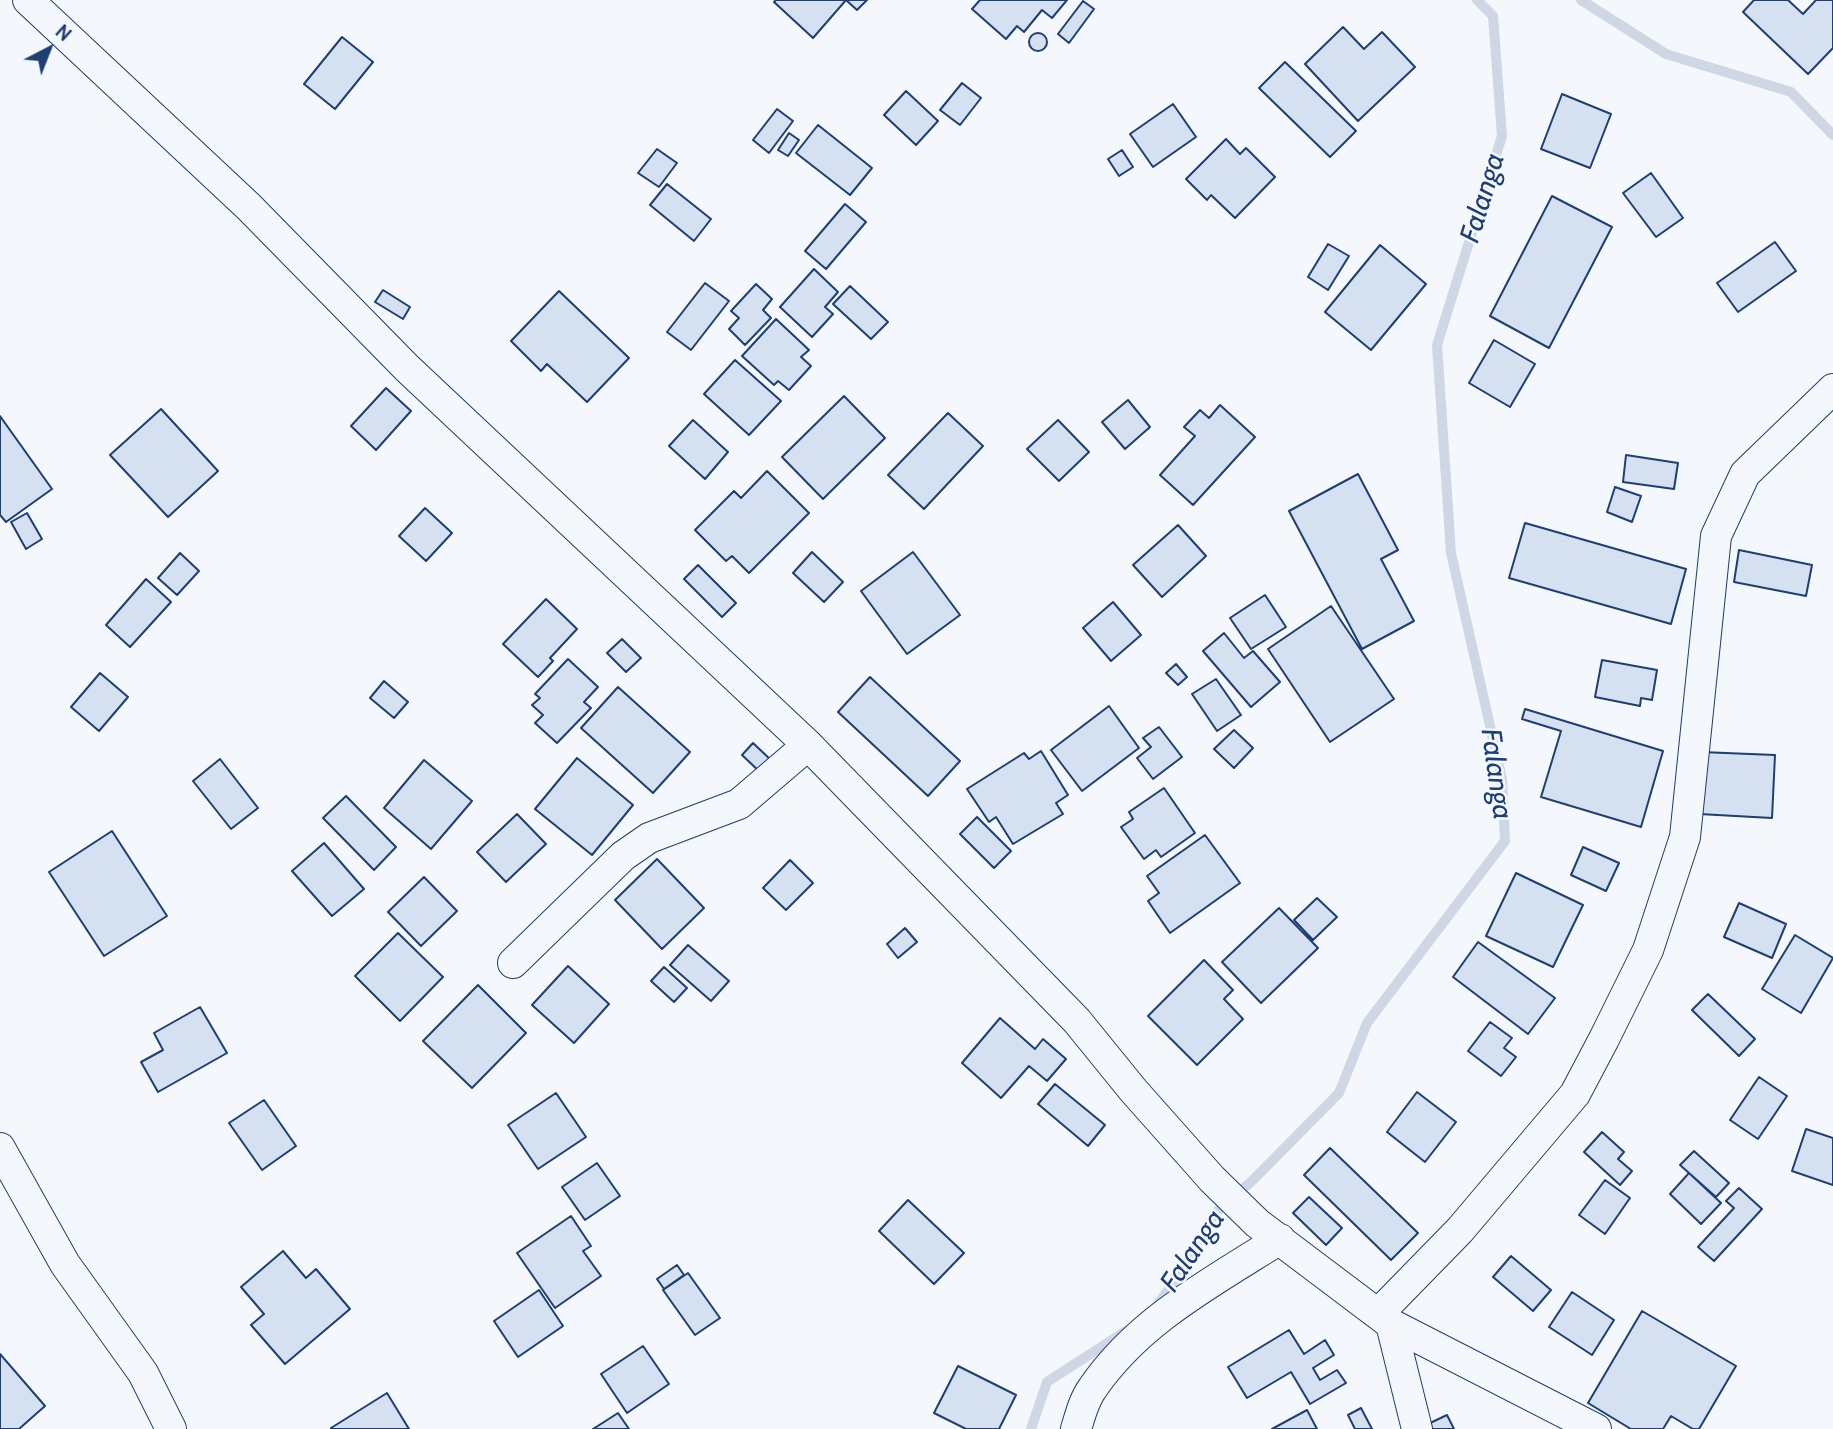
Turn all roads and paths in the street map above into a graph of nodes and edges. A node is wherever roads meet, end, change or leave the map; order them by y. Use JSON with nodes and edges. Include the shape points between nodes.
{"nodes":[{"id":1,"x":28,"y":0,"type":"edge"},
{"id":2,"x":1833,"y":388,"type":"edge"},
{"id":3,"x":808,"y":745,"type":"junction"},
{"id":4,"x":513,"y":963,"type":"dead end"},
{"id":5,"x":0,"y":1148,"type":"edge"},
{"id":6,"x":1268,"y":1231,"type":"junction"},
{"id":7,"x":1385,"y":1319,"type":"junction"},
{"id":8,"x":171,"y":1429,"type":"edge"},
{"id":9,"x":1076,"y":1429,"type":"edge"},
{"id":10,"x":1417,"y":1429,"type":"edge"},
{"id":11,"x":1596,"y":1429,"type":"edge"}],
"edges":[{"from":1,"to":3,"type":"street","via":[[249,207],[407,368]]},
{"from":2,"to":7,"type":"street","via":[[1745,474],[1716,536],[1685,837],[1648,950],[1576,1094]]},
{"from":3,"to":4,"type":"street","via":[[739,804],[649,838],[623,856]]},
{"from":3,"to":6,"type":"street","via":[[1077,1021],[1212,1179]]},
{"from":5,"to":8,"type":"street","via":[[65,1264],[143,1373]]},
{"from":6,"to":7,"type":"street"},
{"from":6,"to":9,"type":"street","via":[[1127,1346],[1090,1391]]},
{"from":7,"to":10,"type":"street"},
{"from":7,"to":11,"type":"street"}]}
